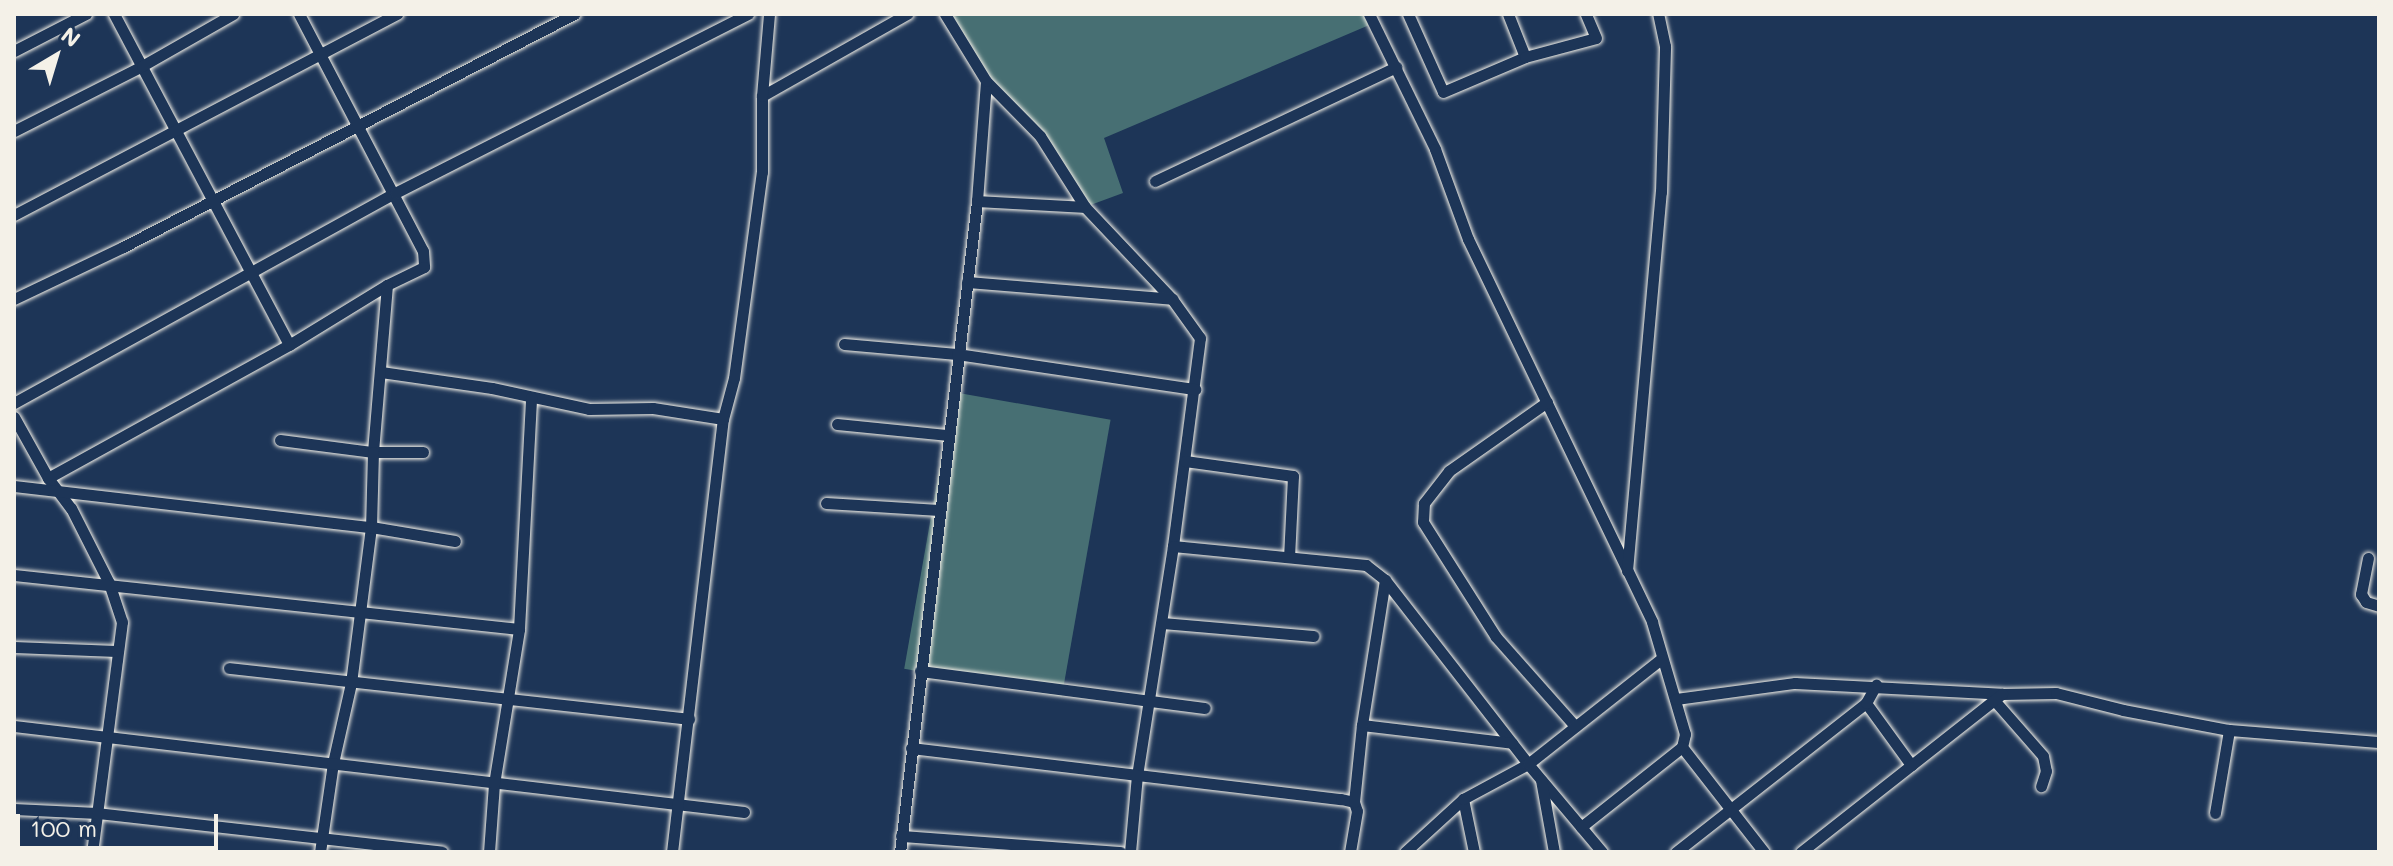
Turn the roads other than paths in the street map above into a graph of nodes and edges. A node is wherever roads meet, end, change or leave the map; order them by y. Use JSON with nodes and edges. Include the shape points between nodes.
{"nodes":[{"id":1,"x":86,"y":14,"type":"edge"},
{"id":2,"x":114,"y":14,"type":"edge"},
{"id":3,"x":233,"y":14,"type":"edge"},
{"id":4,"x":299,"y":14,"type":"edge"},
{"id":5,"x":397,"y":14,"type":"edge"},
{"id":6,"x":574,"y":14,"type":"edge"},
{"id":7,"x":748,"y":14,"type":"edge"},
{"id":8,"x":769,"y":14,"type":"edge"},
{"id":9,"x":907,"y":14,"type":"edge"},
{"id":10,"x":945,"y":14,"type":"edge"},
{"id":11,"x":1369,"y":14,"type":"edge"},
{"id":12,"x":1408,"y":14,"type":"edge"},
{"id":13,"x":1508,"y":14,"type":"edge"},
{"id":14,"x":1586,"y":14,"type":"edge"},
{"id":15,"x":1658,"y":14,"type":"edge"},
{"id":16,"x":16,"y":46,"type":"edge"},
{"id":17,"x":320,"y":53,"type":"junction"},
{"id":18,"x":1525,"y":57,"type":"junction"},
{"id":19,"x":142,"y":66,"type":"junction"},
{"id":20,"x":1396,"y":67,"type":"junction"},
{"id":21,"x":986,"y":81,"type":"junction"},
{"id":22,"x":762,"y":96,"type":"junction"},
{"id":23,"x":359,"y":125,"type":"junction"},
{"id":24,"x":176,"y":128,"type":"junction"},
{"id":25,"x":14,"y":131,"type":"edge"},
{"id":26,"x":1155,"y":181,"type":"dead end"},
{"id":27,"x":395,"y":193,"type":"junction"},
{"id":28,"x":214,"y":200,"type":"junction"},
{"id":29,"x":977,"y":201,"type":"junction"},
{"id":30,"x":1085,"y":207,"type":"junction"},
{"id":31,"x":14,"y":215,"type":"edge"},
{"id":32,"x":252,"y":274,"type":"junction"},
{"id":33,"x":967,"y":282,"type":"junction"},
{"id":34,"x":387,"y":285,"type":"junction"},
{"id":35,"x":14,"y":299,"type":"edge"},
{"id":36,"x":1172,"y":299,"type":"junction"},
{"id":37,"x":844,"y":344,"type":"dead end"},
{"id":38,"x":289,"y":345,"type":"junction"},
{"id":39,"x":957,"y":354,"type":"junction"},
{"id":40,"x":381,"y":372,"type":"junction"},
{"id":41,"x":1195,"y":389,"type":"junction"},
{"id":42,"x":531,"y":397,"type":"junction"},
{"id":43,"x":1547,"y":402,"type":"junction"},
{"id":44,"x":14,"y":403,"type":"edge"},
{"id":45,"x":14,"y":417,"type":"edge"},
{"id":46,"x":723,"y":419,"type":"junction"},
{"id":47,"x":837,"y":424,"type":"dead end"},
{"id":48,"x":948,"y":435,"type":"junction"},
{"id":49,"x":280,"y":440,"type":"dead end"},
{"id":50,"x":373,"y":452,"type":"junction"},
{"id":51,"x":423,"y":452,"type":"dead end"},
{"id":52,"x":1185,"y":461,"type":"junction"},
{"id":53,"x":48,"y":478,"type":"junction"},
{"id":54,"x":14,"y":486,"type":"edge"},
{"id":55,"x":58,"y":491,"type":"junction"},
{"id":56,"x":826,"y":503,"type":"dead end"},
{"id":57,"x":939,"y":510,"type":"junction"},
{"id":58,"x":371,"y":527,"type":"junction"},
{"id":59,"x":455,"y":541,"type":"dead end"},
{"id":60,"x":1173,"y":546,"type":"junction"},
{"id":61,"x":1289,"y":557,"type":"junction"},
{"id":62,"x":2368,"y":558,"type":"dead end"},
{"id":63,"x":1626,"y":573,"type":"junction"},
{"id":64,"x":14,"y":575,"type":"edge"},
{"id":65,"x":1385,"y":580,"type":"junction"},
{"id":66,"x":109,"y":583,"type":"junction"},
{"id":67,"x":2379,"y":606,"type":"edge"},
{"id":68,"x":360,"y":611,"type":"junction"},
{"id":69,"x":1162,"y":623,"type":"junction"},
{"id":70,"x":519,"y":629,"type":"junction"},
{"id":71,"x":1313,"y":636,"type":"dead end"},
{"id":72,"x":14,"y":647,"type":"edge"},
{"id":73,"x":116,"y":651,"type":"junction"},
{"id":74,"x":1661,"y":659,"type":"junction"},
{"id":75,"x":229,"y":668,"type":"dead end"},
{"id":76,"x":920,"y":671,"type":"junction"},
{"id":77,"x":351,"y":683,"type":"junction"},
{"id":78,"x":1876,"y":685,"type":"junction"},
{"id":79,"x":1998,"y":697,"type":"junction"},
{"id":80,"x":1151,"y":699,"type":"junction"},
{"id":81,"x":1676,"y":699,"type":"junction"},
{"id":82,"x":506,"y":701,"type":"junction"},
{"id":83,"x":1866,"y":703,"type":"junction"},
{"id":84,"x":1205,"y":708,"type":"dead end"},
{"id":85,"x":689,"y":719,"type":"junction"},
{"id":86,"x":1362,"y":725,"type":"junction"},
{"id":87,"x":14,"y":726,"type":"edge"},
{"id":88,"x":1575,"y":726,"type":"junction"},
{"id":89,"x":2229,"y":730,"type":"junction"},
{"id":90,"x":105,"y":738,"type":"junction"},
{"id":91,"x":2379,"y":742,"type":"edge"},
{"id":92,"x":1512,"y":743,"type":"junction"},
{"id":93,"x":1682,"y":747,"type":"junction"},
{"id":94,"x":911,"y":748,"type":"junction"},
{"id":95,"x":333,"y":763,"type":"junction"},
{"id":96,"x":1528,"y":764,"type":"junction"},
{"id":97,"x":1911,"y":765,"type":"junction"},
{"id":98,"x":1137,"y":775,"type":"junction"},
{"id":99,"x":1541,"y":779,"type":"junction"},
{"id":100,"x":494,"y":784,"type":"junction"},
{"id":101,"x":2041,"y":786,"type":"dead end"},
{"id":102,"x":1463,"y":799,"type":"junction"},
{"id":103,"x":1354,"y":802,"type":"junction"},
{"id":104,"x":677,"y":806,"type":"junction"},
{"id":105,"x":14,"y":809,"type":"edge"},
{"id":106,"x":1730,"y":809,"type":"junction"},
{"id":107,"x":744,"y":812,"type":"dead end"},
{"id":108,"x":97,"y":813,"type":"junction"},
{"id":109,"x":2215,"y":813,"type":"dead end"},
{"id":110,"x":1581,"y":827,"type":"junction"},
{"id":111,"x":901,"y":836,"type":"junction"},
{"id":112,"x":321,"y":846,"type":"edge"},
{"id":113,"x":92,"y":852,"type":"edge"},
{"id":114,"x":442,"y":852,"type":"edge"},
{"id":115,"x":489,"y":852,"type":"edge"},
{"id":116,"x":672,"y":852,"type":"edge"},
{"id":117,"x":900,"y":852,"type":"edge"},
{"id":118,"x":1120,"y":852,"type":"edge"},
{"id":119,"x":1130,"y":852,"type":"edge"},
{"id":120,"x":1350,"y":852,"type":"edge"},
{"id":121,"x":1405,"y":852,"type":"edge"},
{"id":122,"x":1474,"y":852,"type":"edge"},
{"id":123,"x":1554,"y":852,"type":"edge"},
{"id":124,"x":1602,"y":852,"type":"edge"},
{"id":125,"x":1676,"y":852,"type":"edge"},
{"id":126,"x":1764,"y":852,"type":"edge"},
{"id":127,"x":1801,"y":852,"type":"edge"}],
"edges":[{"from":1,"to":16,"type":"street"},
{"from":2,"to":19,"type":"street"},
{"from":3,"to":19,"type":"street"},
{"from":4,"to":17,"type":"street"},
{"from":5,"to":17,"type":"street"},
{"from":6,"to":23,"type":"street"},
{"from":7,"to":27,"type":"street"},
{"from":8,"to":22,"type":"street"},
{"from":9,"to":22,"type":"street"},
{"from":10,"to":21,"type":"street"},
{"from":11,"to":20,"type":"street"},
{"from":12,"to":18,"type":"street","via":[[1443,92]]},
{"from":13,"to":18,"type":"street"},
{"from":14,"to":18,"type":"street","via":[[1596,38]]},
{"from":15,"to":63,"type":"street","via":[[1665,46],[1661,192]]},
{"from":17,"to":23,"type":"street"},
{"from":17,"to":24,"type":"street"},
{"from":19,"to":24,"type":"street"},
{"from":19,"to":25,"type":"street"},
{"from":20,"to":26,"type":"street"},
{"from":20,"to":43,"type":"street","via":[[1435,149],[1468,239]]},
{"from":21,"to":29,"type":"street"},
{"from":21,"to":30,"type":"street","via":[[1040,136]]},
{"from":22,"to":46,"type":"street","via":[[762,172],[734,378]]},
{"from":23,"to":27,"type":"street"},
{"from":23,"to":28,"type":"street"},
{"from":24,"to":28,"type":"street"},
{"from":24,"to":31,"type":"street"},
{"from":27,"to":32,"type":"street"},
{"from":27,"to":34,"type":"street","via":[[423,251],[424,267]]},
{"from":28,"to":32,"type":"street"},
{"from":28,"to":35,"type":"street"},
{"from":29,"to":30,"type":"street"},
{"from":29,"to":33,"type":"street"},
{"from":30,"to":36,"type":"street"},
{"from":32,"to":38,"type":"street"},
{"from":32,"to":44,"type":"street"},
{"from":33,"to":36,"type":"street"},
{"from":33,"to":39,"type":"street"},
{"from":34,"to":38,"type":"street"},
{"from":34,"to":40,"type":"street"},
{"from":36,"to":41,"type":"street","via":[[1200,338]]},
{"from":37,"to":39,"type":"street"},
{"from":38,"to":53,"type":"street"},
{"from":39,"to":41,"type":"street"},
{"from":39,"to":48,"type":"street"},
{"from":40,"to":42,"type":"street"},
{"from":40,"to":50,"type":"street"},
{"from":41,"to":52,"type":"street"},
{"from":42,"to":46,"type":"street","via":[[589,409],[653,408]]},
{"from":42,"to":70,"type":"street"},
{"from":43,"to":63,"type":"street"},
{"from":43,"to":88,"type":"street","via":[[1449,471],[1424,503],[1423,522],[1496,637]]},
{"from":45,"to":53,"type":"street"},
{"from":46,"to":85,"type":"street"},
{"from":47,"to":48,"type":"street"},
{"from":48,"to":57,"type":"street"},
{"from":49,"to":50,"type":"street"},
{"from":50,"to":51,"type":"street"},
{"from":50,"to":58,"type":"street"},
{"from":52,"to":60,"type":"street"},
{"from":52,"to":61,"type":"street","via":[[1293,476]]},
{"from":53,"to":55,"type":"street"},
{"from":54,"to":55,"type":"street"},
{"from":55,"to":58,"type":"street"},
{"from":55,"to":66,"type":"street"},
{"from":56,"to":57,"type":"street"},
{"from":57,"to":76,"type":"street"},
{"from":58,"to":59,"type":"street"},
{"from":58,"to":68,"type":"street"},
{"from":60,"to":61,"type":"street"},
{"from":60,"to":69,"type":"street"},
{"from":61,"to":65,"type":"street","via":[[1366,565]]},
{"from":62,"to":67,"type":"street","via":[[2361,594]]},
{"from":63,"to":74,"type":"street","via":[[1652,622]]},
{"from":64,"to":66,"type":"street"},
{"from":65,"to":86,"type":"street"},
{"from":65,"to":92,"type":"street"},
{"from":66,"to":68,"type":"street"},
{"from":66,"to":73,"type":"street","via":[[122,622]]},
{"from":68,"to":70,"type":"street"},
{"from":68,"to":77,"type":"street"},
{"from":69,"to":71,"type":"street"},
{"from":69,"to":80,"type":"street"},
{"from":70,"to":82,"type":"street"},
{"from":72,"to":73,"type":"street"},
{"from":73,"to":90,"type":"street"},
{"from":74,"to":81,"type":"street"},
{"from":74,"to":88,"type":"street"},
{"from":75,"to":77,"type":"street"},
{"from":76,"to":80,"type":"street"},
{"from":76,"to":94,"type":"street"},
{"from":77,"to":82,"type":"street"},
{"from":77,"to":95,"type":"street"},
{"from":78,"to":79,"type":"street"},
{"from":78,"to":81,"type":"street","via":[[1795,683]]},
{"from":78,"to":83,"type":"street"},
{"from":79,"to":89,"type":"street","via":[[2056,693]]},
{"from":79,"to":97,"type":"street"},
{"from":79,"to":101,"type":"street","via":[[2043,756]]},
{"from":80,"to":84,"type":"street"},
{"from":80,"to":98,"type":"street"},
{"from":81,"to":93,"type":"street","via":[[1685,734]]},
{"from":82,"to":85,"type":"street"},
{"from":82,"to":100,"type":"street"},
{"from":83,"to":97,"type":"street"},
{"from":83,"to":106,"type":"street"},
{"from":85,"to":104,"type":"street"},
{"from":86,"to":92,"type":"street"},
{"from":86,"to":103,"type":"street"},
{"from":87,"to":90,"type":"street"},
{"from":88,"to":96,"type":"street"},
{"from":89,"to":91,"type":"street"},
{"from":89,"to":109,"type":"street"},
{"from":90,"to":95,"type":"street"},
{"from":90,"to":108,"type":"street"},
{"from":92,"to":96,"type":"street"},
{"from":93,"to":106,"type":"street"},
{"from":93,"to":110,"type":"street"},
{"from":94,"to":98,"type":"street"},
{"from":94,"to":111,"type":"street"},
{"from":95,"to":100,"type":"street"},
{"from":95,"to":112,"type":"street"},
{"from":96,"to":99,"type":"street"},
{"from":96,"to":102,"type":"street"},
{"from":97,"to":127,"type":"street"},
{"from":98,"to":103,"type":"street"},
{"from":98,"to":119,"type":"street"},
{"from":99,"to":110,"type":"street"},
{"from":99,"to":123,"type":"street"},
{"from":100,"to":104,"type":"street"},
{"from":100,"to":115,"type":"street"},
{"from":102,"to":121,"type":"street"},
{"from":102,"to":122,"type":"street"},
{"from":103,"to":120,"type":"street"},
{"from":104,"to":107,"type":"street"},
{"from":104,"to":116,"type":"street"},
{"from":105,"to":108,"type":"street"},
{"from":106,"to":125,"type":"street"},
{"from":106,"to":126,"type":"street"},
{"from":108,"to":112,"type":"street"},
{"from":108,"to":113,"type":"street"},
{"from":110,"to":124,"type":"street"},
{"from":111,"to":117,"type":"street"},
{"from":111,"to":118,"type":"street"},
{"from":112,"to":114,"type":"street"}]}
